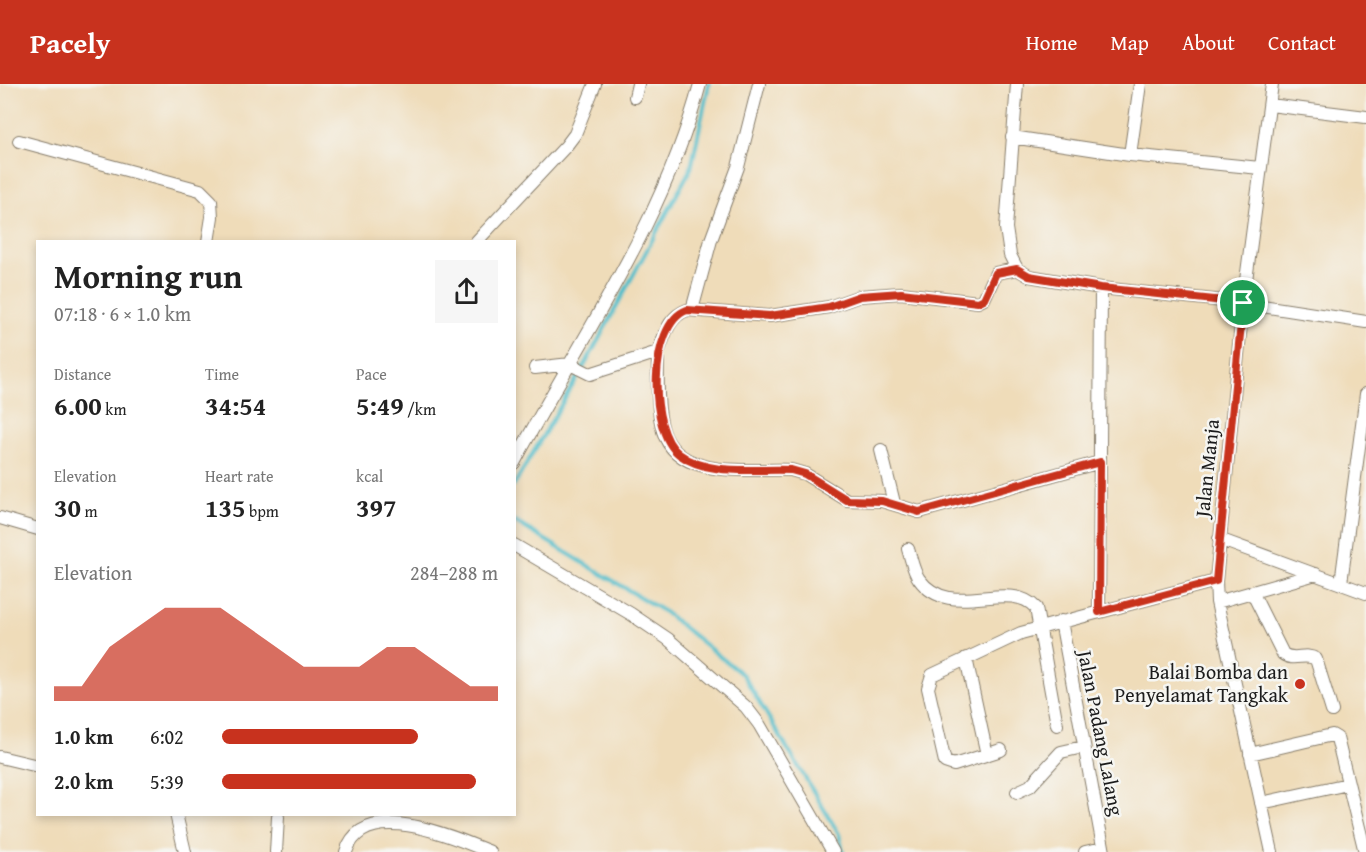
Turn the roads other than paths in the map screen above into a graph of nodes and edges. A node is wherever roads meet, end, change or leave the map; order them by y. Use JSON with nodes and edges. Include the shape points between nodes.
{"nodes":[{"id":1,"x":595,"y":84,"type":"edge"},
{"id":2,"x":700,"y":84,"type":"edge"},
{"id":3,"x":759,"y":84,"type":"edge"},
{"id":4,"x":1017,"y":84,"type":"edge"},
{"id":5,"x":1140,"y":84,"type":"edge"},
{"id":6,"x":1272,"y":84,"type":"edge"},
{"id":7,"x":1270,"y":105,"type":"junction"},
{"id":8,"x":1366,"y":117,"type":"edge"},
{"id":9,"x":1012,"y":137,"type":"junction"},
{"id":10,"x":19,"y":141,"type":"dead end"},
{"id":11,"x":1130,"y":154,"type":"junction"},
{"id":12,"x":1260,"y":168,"type":"junction"},
{"id":13,"x":208,"y":240,"type":"edge"},
{"id":14,"x":478,"y":240,"type":"edge"},
{"id":15,"x":1017,"y":269,"type":"junction"},
{"id":16,"x":1101,"y":288,"type":"junction"},
{"id":17,"x":1243,"y":303,"type":"junction"},
{"id":18,"x":692,"y":310,"type":"junction"},
{"id":19,"x":1366,"y":322,"type":"edge"},
{"id":20,"x":658,"y":352,"type":"junction"},
{"id":21,"x":572,"y":365,"type":"junction"},
{"id":22,"x":534,"y":369,"type":"dead end"},
{"id":23,"x":1366,"y":394,"type":"edge"},
{"id":24,"x":881,"y":450,"type":"dead end"},
{"id":25,"x":516,"y":460,"type":"edge"},
{"id":26,"x":1100,"y":462,"type":"junction"},
{"id":27,"x":894,"y":503,"type":"junction"},
{"id":28,"x":0,"y":518,"type":"edge"},
{"id":29,"x":36,"y":528,"type":"edge"},
{"id":30,"x":1219,"y":539,"type":"junction"},
{"id":31,"x":516,"y":546,"type":"edge"},
{"id":32,"x":908,"y":549,"type":"dead end"},
{"id":33,"x":1316,"y":574,"type":"junction"},
{"id":34,"x":1216,"y":581,"type":"junction"},
{"id":35,"x":1341,"y":583,"type":"junction"},
{"id":36,"x":1252,"y":592,"type":"junction"},
{"id":37,"x":1366,"y":593,"type":"edge"},
{"id":38,"x":1217,"y":602,"type":"junction"},
{"id":39,"x":1099,"y":612,"type":"junction"},
{"id":40,"x":1061,"y":621,"type":"junction"},
{"id":41,"x":1040,"y":626,"type":"junction"},
{"id":42,"x":966,"y":658,"type":"junction"},
{"id":43,"x":1332,"y":711,"type":"dead end"},
{"id":44,"x":1057,"y":724,"type":"dead end"},
{"id":45,"x":1083,"y":747,"type":"junction"},
{"id":46,"x":1001,"y":750,"type":"dead end"},
{"id":47,"x":1250,"y":754,"type":"junction"},
{"id":48,"x":987,"y":755,"type":"junction"},
{"id":49,"x":0,"y":757,"type":"edge"},
{"id":50,"x":36,"y":766,"type":"edge"},
{"id":51,"x":1348,"y":783,"type":"junction"},
{"id":52,"x":1017,"y":792,"type":"dead end"},
{"id":53,"x":1261,"y":803,"type":"junction"},
{"id":54,"x":176,"y":816,"type":"edge"},
{"id":55,"x":278,"y":817,"type":"dead end"},
{"id":56,"x":1104,"y":850,"type":"edge"},
{"id":57,"x":185,"y":852,"type":"edge"},
{"id":58,"x":276,"y":852,"type":"edge"},
{"id":59,"x":346,"y":852,"type":"edge"},
{"id":60,"x":490,"y":852,"type":"edge"},
{"id":61,"x":833,"y":852,"type":"edge"},
{"id":62,"x":1085,"y":852,"type":"edge"},
{"id":63,"x":1272,"y":852,"type":"edge"},
{"id":64,"x":1365,"y":852,"type":"edge"}],
"edges":[{"from":1,"to":14,"type":"street","via":[[575,134],[566,146]]},
{"from":2,"to":21,"type":"street","via":[[670,174]]},
{"from":3,"to":18,"type":"street","via":[[738,167],[711,240]]},
{"from":4,"to":9,"type":"street"},
{"from":5,"to":11,"type":"street"},
{"from":6,"to":7,"type":"street","name":"Jalan Manja"},
{"from":7,"to":8,"type":"street"},
{"from":7,"to":12,"type":"street","name":"Jalan Manja"},
{"from":9,"to":11,"type":"street"},
{"from":9,"to":15,"type":"street","via":[[1006,228],[1010,255]]},
{"from":10,"to":13,"type":"street","via":[[200,190],[211,201]]},
{"from":11,"to":12,"type":"street"},
{"from":12,"to":17,"type":"street","name":"Jalan Manja"},
{"from":15,"to":16,"type":"street","via":[[1029,276]]},
{"from":15,"to":18,"type":"street","via":[[996,273],[984,299],[978,302],[901,293],[860,296],[829,307],[770,316]]},
{"from":16,"to":17,"type":"street"},
{"from":16,"to":26,"type":"street"},
{"from":17,"to":19,"type":"street"},
{"from":17,"to":30,"type":"street","name":"Jalan Manja"},
{"from":18,"to":20,"type":"street","via":[[677,314],[670,322]]},
{"from":20,"to":21,"type":"street","via":[[590,374]]},
{"from":20,"to":27,"type":"street","via":[[664,432],[682,457],[703,466],[791,470],[805,474],[847,500]]},
{"from":21,"to":22,"type":"street"},
{"from":21,"to":25,"type":"street"},
{"from":23,"to":35,"type":"street"},
{"from":24,"to":27,"type":"street"},
{"from":26,"to":27,"type":"street","via":[[919,512]]},
{"from":26,"to":39,"type":"street"},
{"from":28,"to":29,"type":"street"},
{"from":30,"to":33,"type":"street"},
{"from":30,"to":34,"type":"street","name":"Jalan Manja"},
{"from":31,"to":61,"type":"street","via":[[668,639],[746,707]]},
{"from":32,"to":41,"type":"street","via":[[916,575],[929,589],[962,601],[1021,598],[1036,608]]},
{"from":33,"to":35,"type":"street"},
{"from":33,"to":36,"type":"street"},
{"from":34,"to":38,"type":"street","name":"Jalan Manja"},
{"from":34,"to":39,"type":"street"},
{"from":35,"to":37,"type":"street"},
{"from":36,"to":38,"type":"street"},
{"from":36,"to":43,"type":"street","via":[[1283,654],[1316,659]]},
{"from":38,"to":47,"type":"street","name":"Jalan Manja"},
{"from":39,"to":40,"type":"street"},
{"from":40,"to":41,"type":"street"},
{"from":40,"to":45,"type":"street","name":"Jalan Padang Lalang"},
{"from":41,"to":42,"type":"street"},
{"from":41,"to":44,"type":"street"},
{"from":42,"to":48,"type":"street"},
{"from":42,"to":48,"type":"street","via":[[936,672],[928,683],[943,759],[951,765]]},
{"from":45,"to":52,"type":"street","via":[[1061,752],[1030,786]]},
{"from":45,"to":56,"type":"street","name":"Jalan Padang Lalang"},
{"from":46,"to":48,"type":"street"},
{"from":47,"to":51,"type":"street","via":[[1332,735],[1339,743]]},
{"from":47,"to":53,"type":"street","name":"Jalan Manja"},
{"from":49,"to":50,"type":"street"},
{"from":51,"to":53,"type":"street"},
{"from":51,"to":64,"type":"street"},
{"from":53,"to":63,"type":"street","name":"Jalan Manja"},
{"from":54,"to":57,"type":"street"},
{"from":55,"to":58,"type":"street"},
{"from":56,"to":62,"type":"street"},
{"from":59,"to":60,"type":"street","via":[[360,830],[368,825],[389,824],[446,834]]}]}
